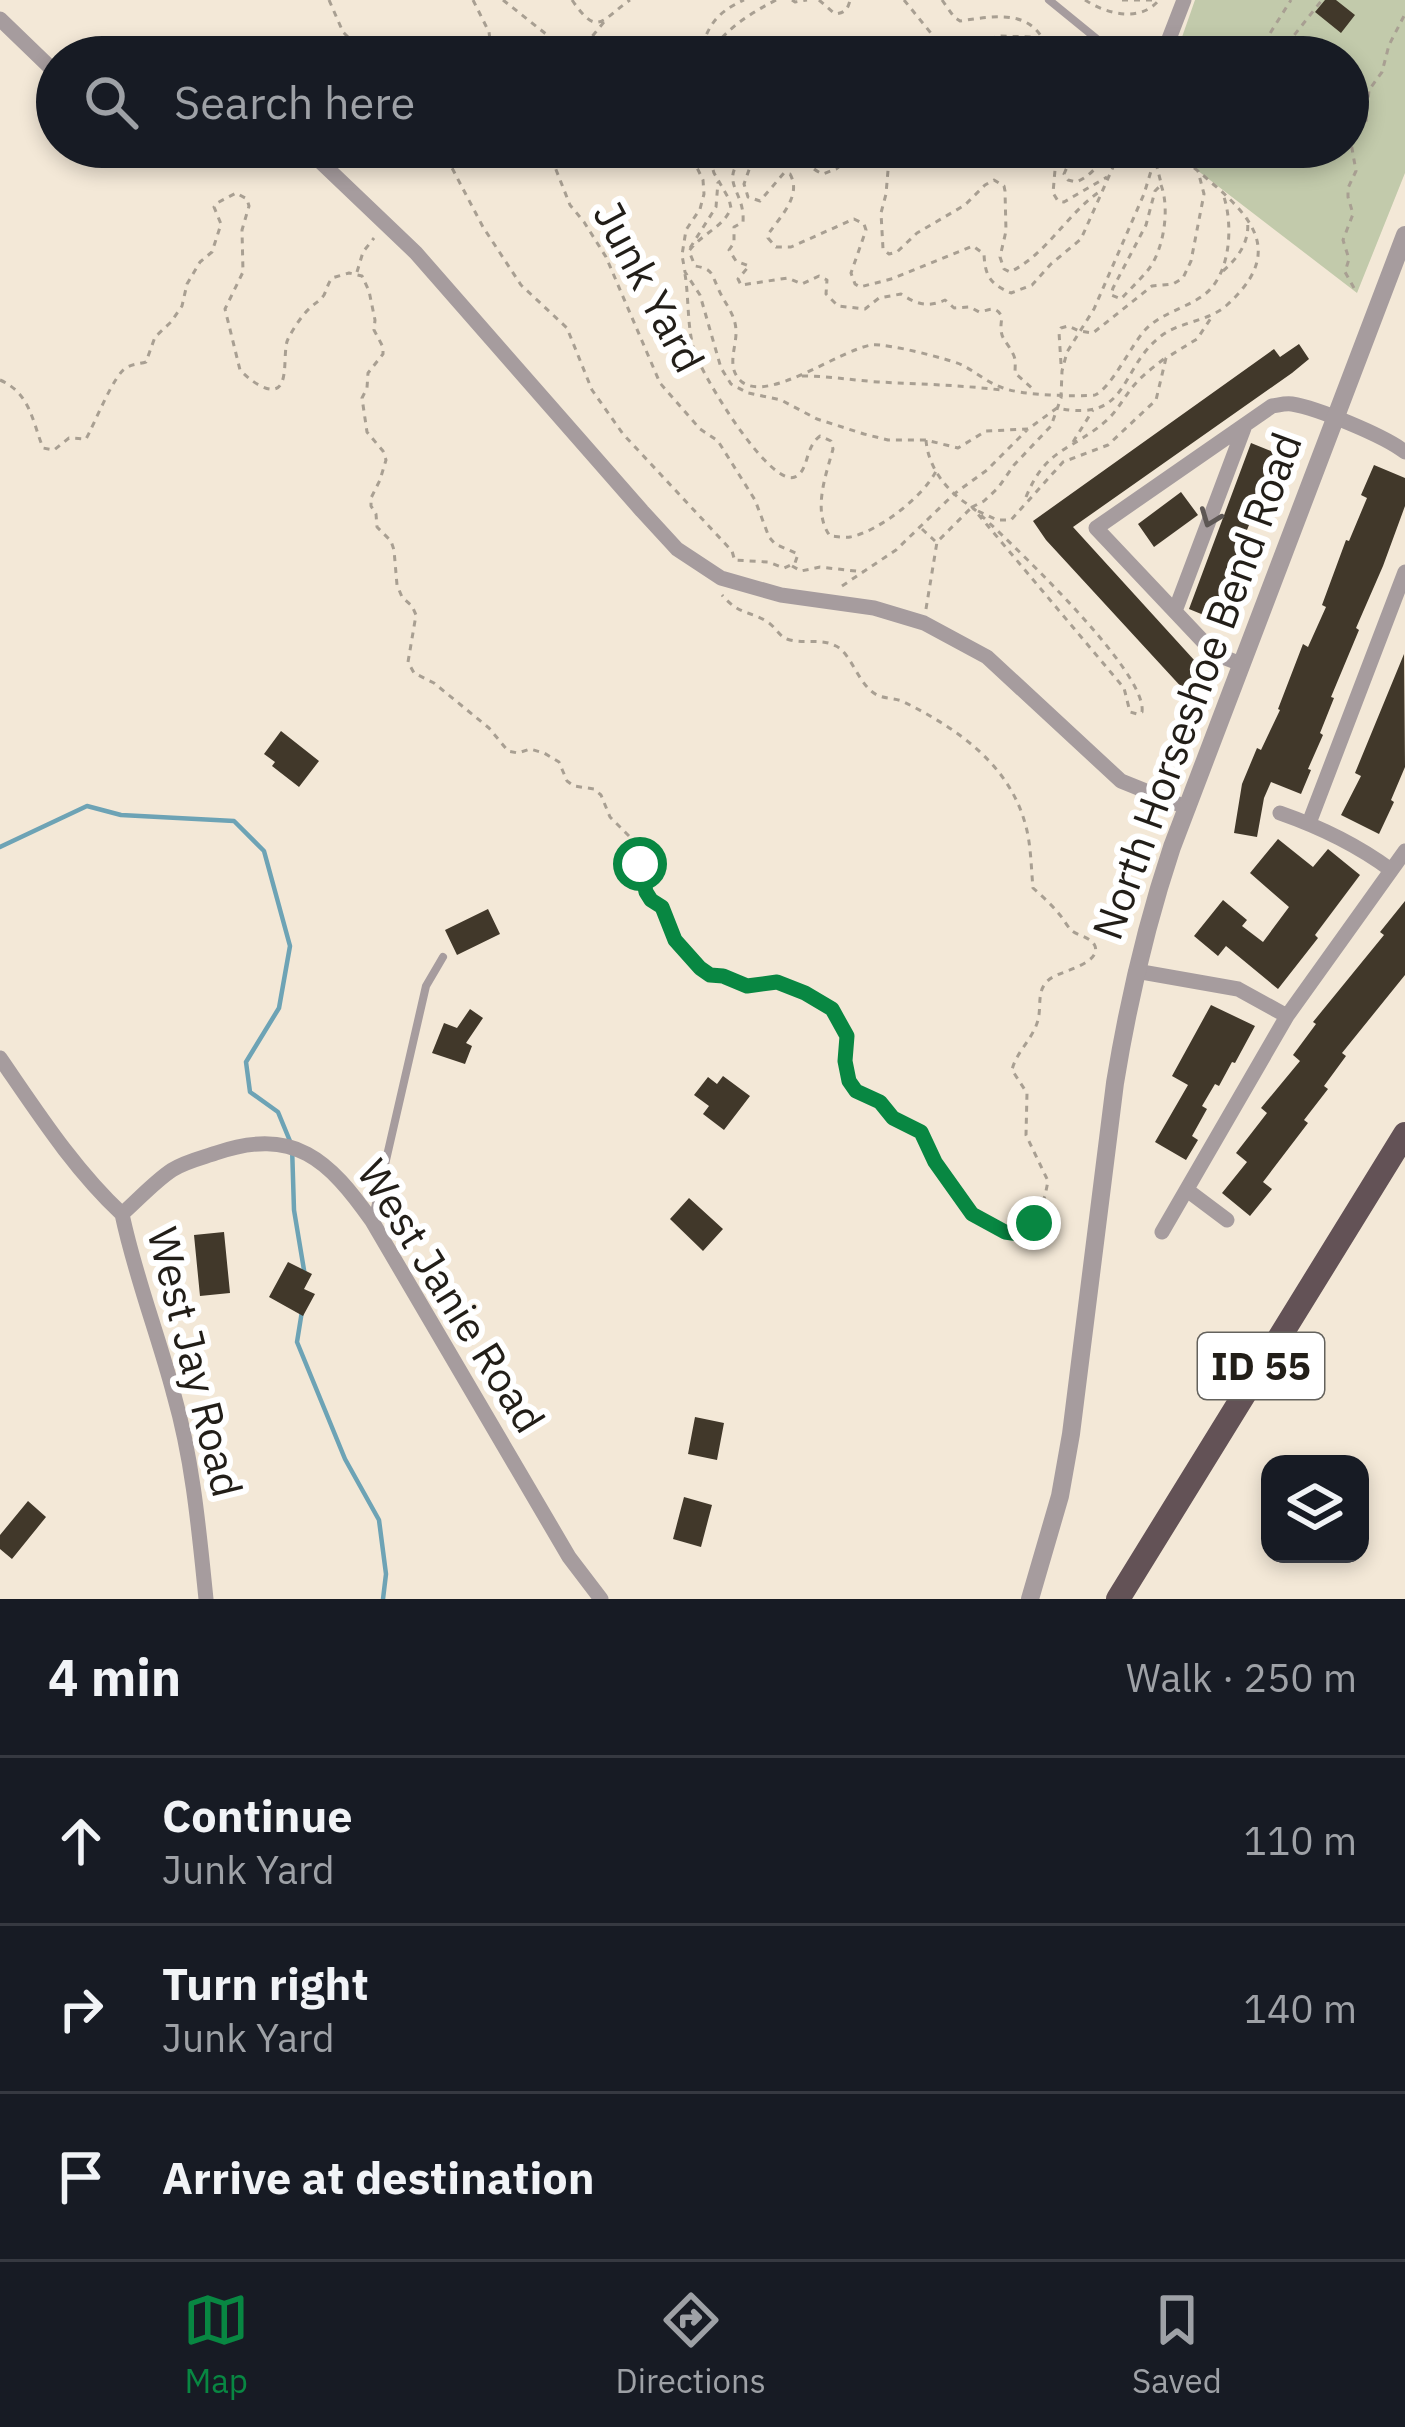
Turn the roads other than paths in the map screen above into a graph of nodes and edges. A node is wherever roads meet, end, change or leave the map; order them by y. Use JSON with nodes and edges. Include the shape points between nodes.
{"nodes":[{"id":1,"x":1048,"y":0,"type":"edge"},
{"id":2,"x":1184,"y":0,"type":"edge"},
{"id":3,"x":0,"y":19,"type":"edge"},
{"id":4,"x":1093,"y":36,"type":"edge"},
{"id":5,"x":1170,"y":36,"type":"edge"},
{"id":6,"x":36,"y":54,"type":"edge"},
{"id":7,"x":328,"y":168,"type":"edge"},
{"id":8,"x":1405,"y":235,"type":"edge"},
{"id":9,"x":1335,"y":419,"type":"junction"},
{"id":10,"x":1245,"y":425,"type":"junction"},
{"id":11,"x":1405,"y":452,"type":"edge"},
{"id":12,"x":1405,"y":572,"type":"edge"},
{"id":13,"x":1174,"y":611,"type":"junction"},
{"id":14,"x":1241,"y":664,"type":"junction"},
{"id":15,"x":1188,"y":808,"type":"junction"},
{"id":16,"x":1280,"y":812,"type":"dead end"},
{"id":17,"x":1309,"y":823,"type":"junction"},
{"id":18,"x":1405,"y":851,"type":"edge"},
{"id":19,"x":1391,"y":870,"type":"junction"},
{"id":20,"x":443,"y":957,"type":"dead end"},
{"id":21,"x":1136,"y":971,"type":"junction"},
{"id":22,"x":1286,"y":1016,"type":"junction"},
{"id":23,"x":0,"y":1058,"type":"edge"},
{"id":24,"x":1405,"y":1134,"type":"edge"},
{"id":25,"x":1187,"y":1190,"type":"junction"},
{"id":26,"x":122,"y":1214,"type":"junction"},
{"id":27,"x":1226,"y":1220,"type":"dead end"},
{"id":28,"x":372,"y":1221,"type":"junction"},
{"id":29,"x":1162,"y":1232,"type":"dead end"},
{"id":30,"x":206,"y":1599,"type":"edge"},
{"id":31,"x":601,"y":1599,"type":"edge"},
{"id":32,"x":1030,"y":1599,"type":"edge"},
{"id":33,"x":1118,"y":1599,"type":"edge"}],
"edges":[{"from":1,"to":4,"type":"lane"},
{"from":2,"to":5,"type":"street"},
{"from":3,"to":6,"type":"street"},
{"from":7,"to":15,"type":"street","via":[[387,222],[697,565],[781,595],[924,623],[987,656],[1121,781]]},
{"from":8,"to":9,"type":"street","name":"North Horseshoe Bend Road"},
{"from":9,"to":10,"type":"street","via":[[1288,403]]},
{"from":9,"to":11,"type":"street"},
{"from":9,"to":14,"type":"street","name":"North Horseshoe Bend Road"},
{"from":10,"to":13,"type":"street","one_way":true},
{"from":10,"to":13,"type":"street","via":[[1096,528]]},
{"from":12,"to":17,"type":"street"},
{"from":13,"to":14,"type":"street","via":[[1215,654]]},
{"from":14,"to":15,"type":"street","name":"North Horseshoe Bend Road"},
{"from":15,"to":21,"type":"street","name":"North Horseshoe Bend Road"},
{"from":16,"to":17,"type":"street"},
{"from":17,"to":19,"type":"street"},
{"from":18,"to":19,"type":"street"},
{"from":19,"to":22,"type":"street"},
{"from":20,"to":28,"type":"lane","via":[[426,986]]},
{"from":21,"to":22,"type":"street","via":[[1238,989]]},
{"from":21,"to":32,"type":"street","name":"North Horseshoe Bend Road","via":[[1071,1434]]},
{"from":22,"to":25,"type":"street"},
{"from":23,"to":26,"type":"street","via":[[92,1186]]},
{"from":24,"to":33,"type":"highway","number":"ID 55"},
{"from":25,"to":27,"type":"street"},
{"from":25,"to":29,"type":"street"},
{"from":26,"to":28,"type":"street","name":"West Janie Road","via":[[175,1167],[266,1144],[320,1160]]},
{"from":26,"to":30,"type":"street","name":"West Jay Road","via":[[185,1440]]},
{"from":28,"to":31,"type":"street","name":"West Janie Road"}]}
